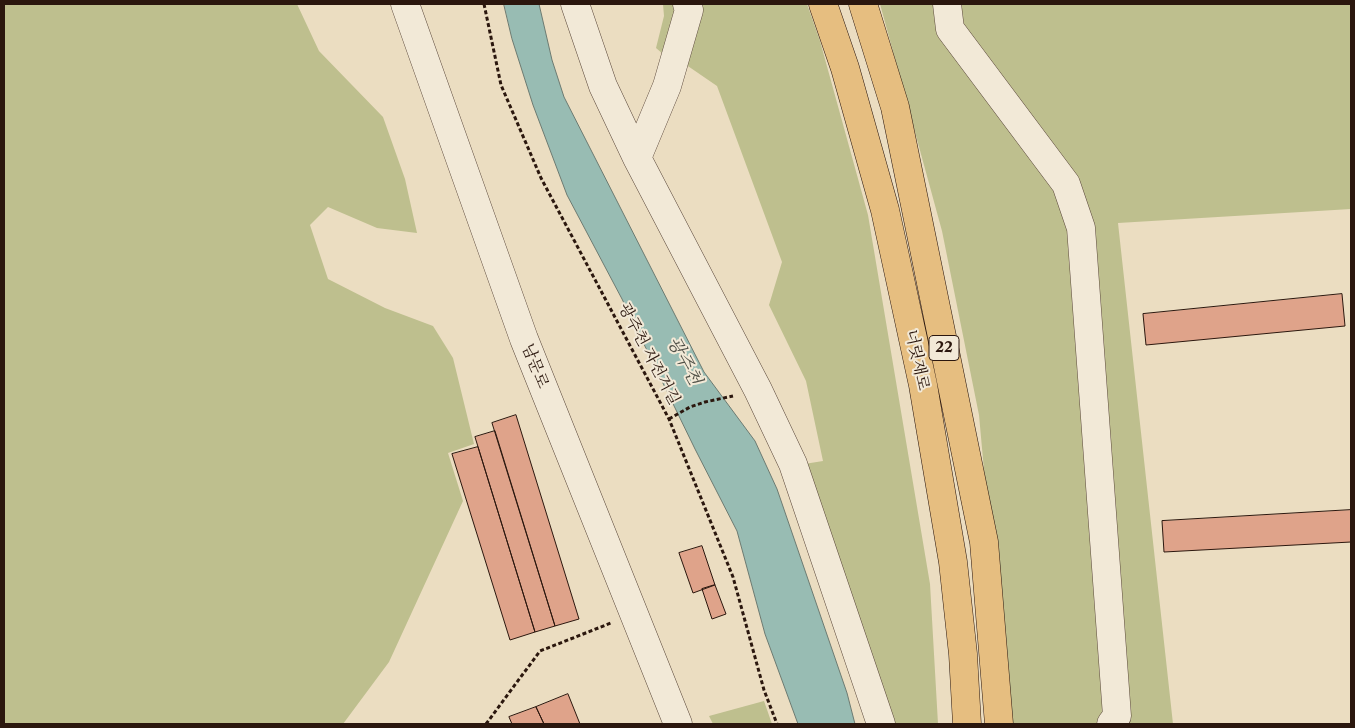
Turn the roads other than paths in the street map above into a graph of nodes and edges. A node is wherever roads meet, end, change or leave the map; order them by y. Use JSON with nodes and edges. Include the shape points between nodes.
{"nodes":[{"id":1,"x":405,"y":4,"type":"edge"},
{"id":2,"x":575,"y":4,"type":"edge"},
{"id":3,"x":687,"y":4,"type":"edge"},
{"id":4,"x":823,"y":4,"type":"edge"},
{"id":5,"x":863,"y":4,"type":"edge"},
{"id":6,"x":947,"y":4,"type":"edge"},
{"id":7,"x":637,"y":158,"type":"junction"},
{"id":8,"x":678,"y":724,"type":"edge"},
{"id":9,"x":881,"y":724,"type":"edge"},
{"id":10,"x":967,"y":724,"type":"edge"},
{"id":11,"x":1000,"y":724,"type":"edge"},
{"id":12,"x":1111,"y":724,"type":"edge"}],
"edges":[{"from":1,"to":8,"type":"street","name":"남문로","via":[[524,339]]},
{"from":2,"to":7,"type":"street","via":[[603,86]]},
{"from":3,"to":7,"type":"street","via":[[689,10],[667,86]]},
{"from":4,"to":10,"type":"highway","name":"너릿재로","number":"22","via":[[845,68],[885,210],[926,405],[953,562]]},
{"from":5,"to":11,"type":"highway","name":"너릿재로","number":"22","via":[[895,107],[984,542]]},
{"from":6,"to":12,"type":"street","via":[[950,29],[1066,184],[1082,228],[1117,716]]},
{"from":7,"to":9,"type":"street","via":[[793,464]]}]}
